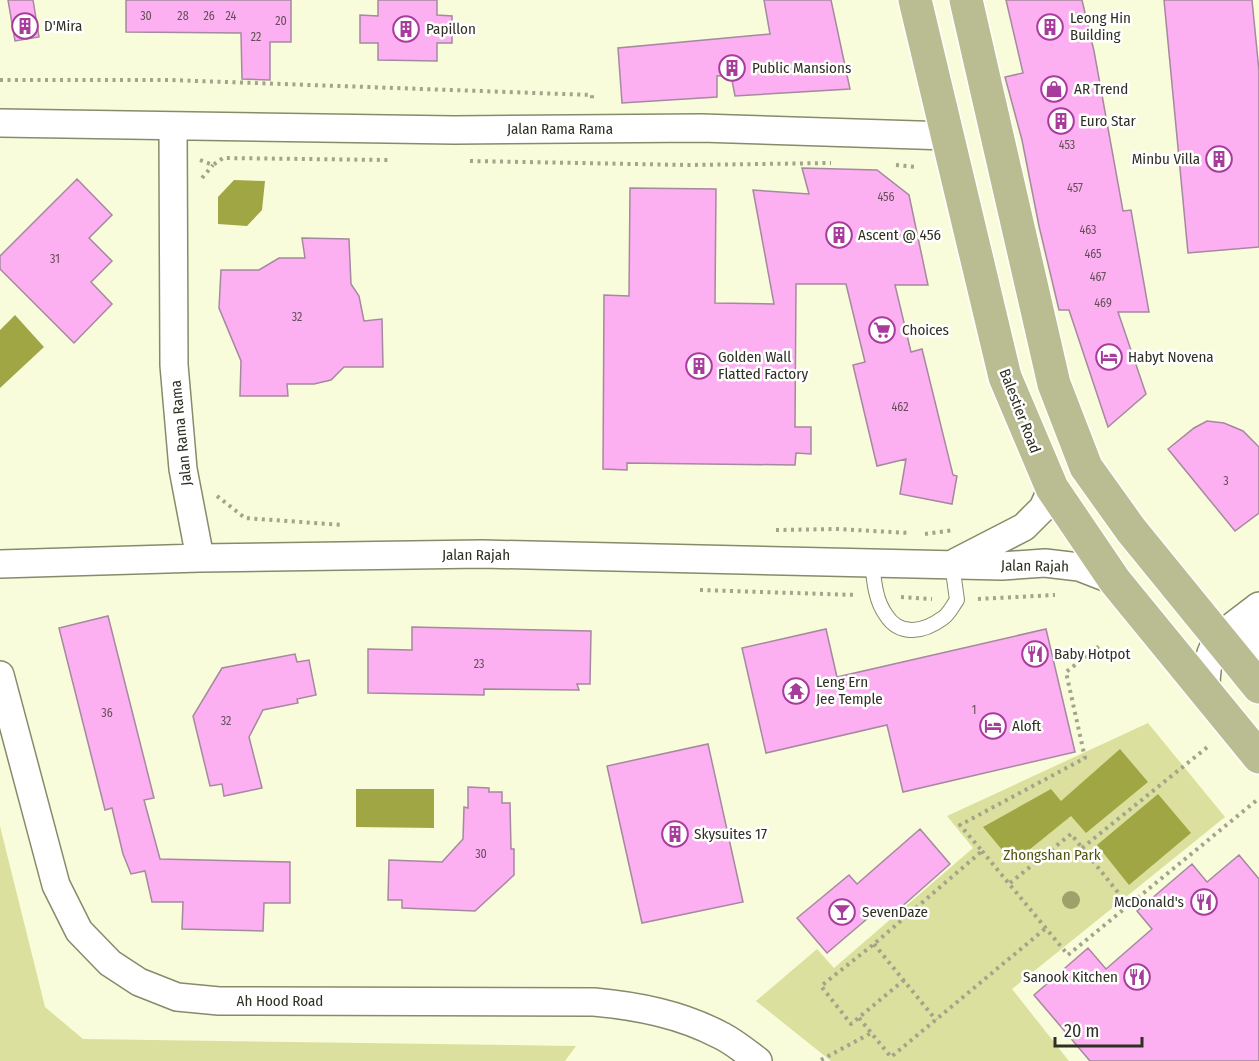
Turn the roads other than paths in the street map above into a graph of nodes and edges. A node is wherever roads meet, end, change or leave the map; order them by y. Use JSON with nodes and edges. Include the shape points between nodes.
{"nodes":[{"id":1,"x":915,"y":0,"type":"edge"},
{"id":2,"x":966,"y":0,"type":"edge"},
{"id":3,"x":0,"y":123,"type":"edge"},
{"id":4,"x":173,"y":127,"type":"junction"},
{"id":5,"x":948,"y":136,"type":"junction"},
{"id":6,"x":1052,"y":488,"type":"junction"},
{"id":7,"x":200,"y":558,"type":"junction"},
{"id":8,"x":872,"y":562,"type":"junction"},
{"id":9,"x":0,"y":564,"type":"edge"},
{"id":10,"x":952,"y":564,"type":"junction"},
{"id":11,"x":1115,"y":581,"type":"junction"},
{"id":12,"x":1259,"y":606,"type":"edge"},
{"id":13,"x":1259,"y":636,"type":"edge"},
{"id":14,"x":1218,"y":638,"type":"junction"},
{"id":15,"x":0,"y":675,"type":"edge"},
{"id":16,"x":1251,"y":679,"type":"edge"},
{"id":17,"x":1206,"y":694,"type":"junction"},
{"id":18,"x":1259,"y":757,"type":"edge"},
{"id":19,"x":759,"y":1061,"type":"edge"}],
"edges":[{"from":1,"to":5,"type":"main road","name":"Balestier Road"},
{"from":2,"to":14,"type":"main road","via":[[1054,384],[1086,467]]},
{"from":3,"to":4,"type":"street","name":"Jalan Rama Rama"},
{"from":4,"to":5,"type":"street","name":"Jalan Rama Rama","via":[[702,128]]},
{"from":4,"to":7,"type":"street","name":"Jalan Rama Rama","via":[[174,365],[183,469]]},
{"from":5,"to":6,"type":"main road","name":"Balestier Road","via":[[1005,377]]},
{"from":6,"to":10,"type":"street","name":"Jalan Rajah","via":[[1043,507],[1024,527]]},
{"from":6,"to":11,"type":"main road","name":"Balestier Road"},
{"from":7,"to":8,"type":"street","name":"Jalan Rajah","via":[[482,554]]},
{"from":7,"to":9,"type":"street","name":"Jalan Rajah"},
{"from":8,"to":10,"type":"street","name":"Jalan Rajah"},
{"from":8,"to":10,"type":"lane","via":[[877,596],[885,615],[896,627],[909,631],[944,618],[957,600]]},
{"from":10,"to":11,"type":"street","name":"Jalan Rajah","via":[[1045,563],[1079,567]]},
{"from":11,"to":17,"type":"main road","name":"Balestier Road"},
{"from":12,"to":14,"type":"street"},
{"from":13,"to":16,"type":"street","via":[[1245,654]]},
{"from":14,"to":16,"type":"main road"},
{"from":14,"to":17,"type":"street","via":[[1205,672]]},
{"from":15,"to":19,"type":"street","name":"Ah Hood Road","via":[[56,885],[79,931],[110,963],[139,982],[177,997],[219,1000],[594,1002],[635,1006],[721,1035]]},
{"from":17,"to":18,"type":"main road","name":"Balestier Road"}]}
